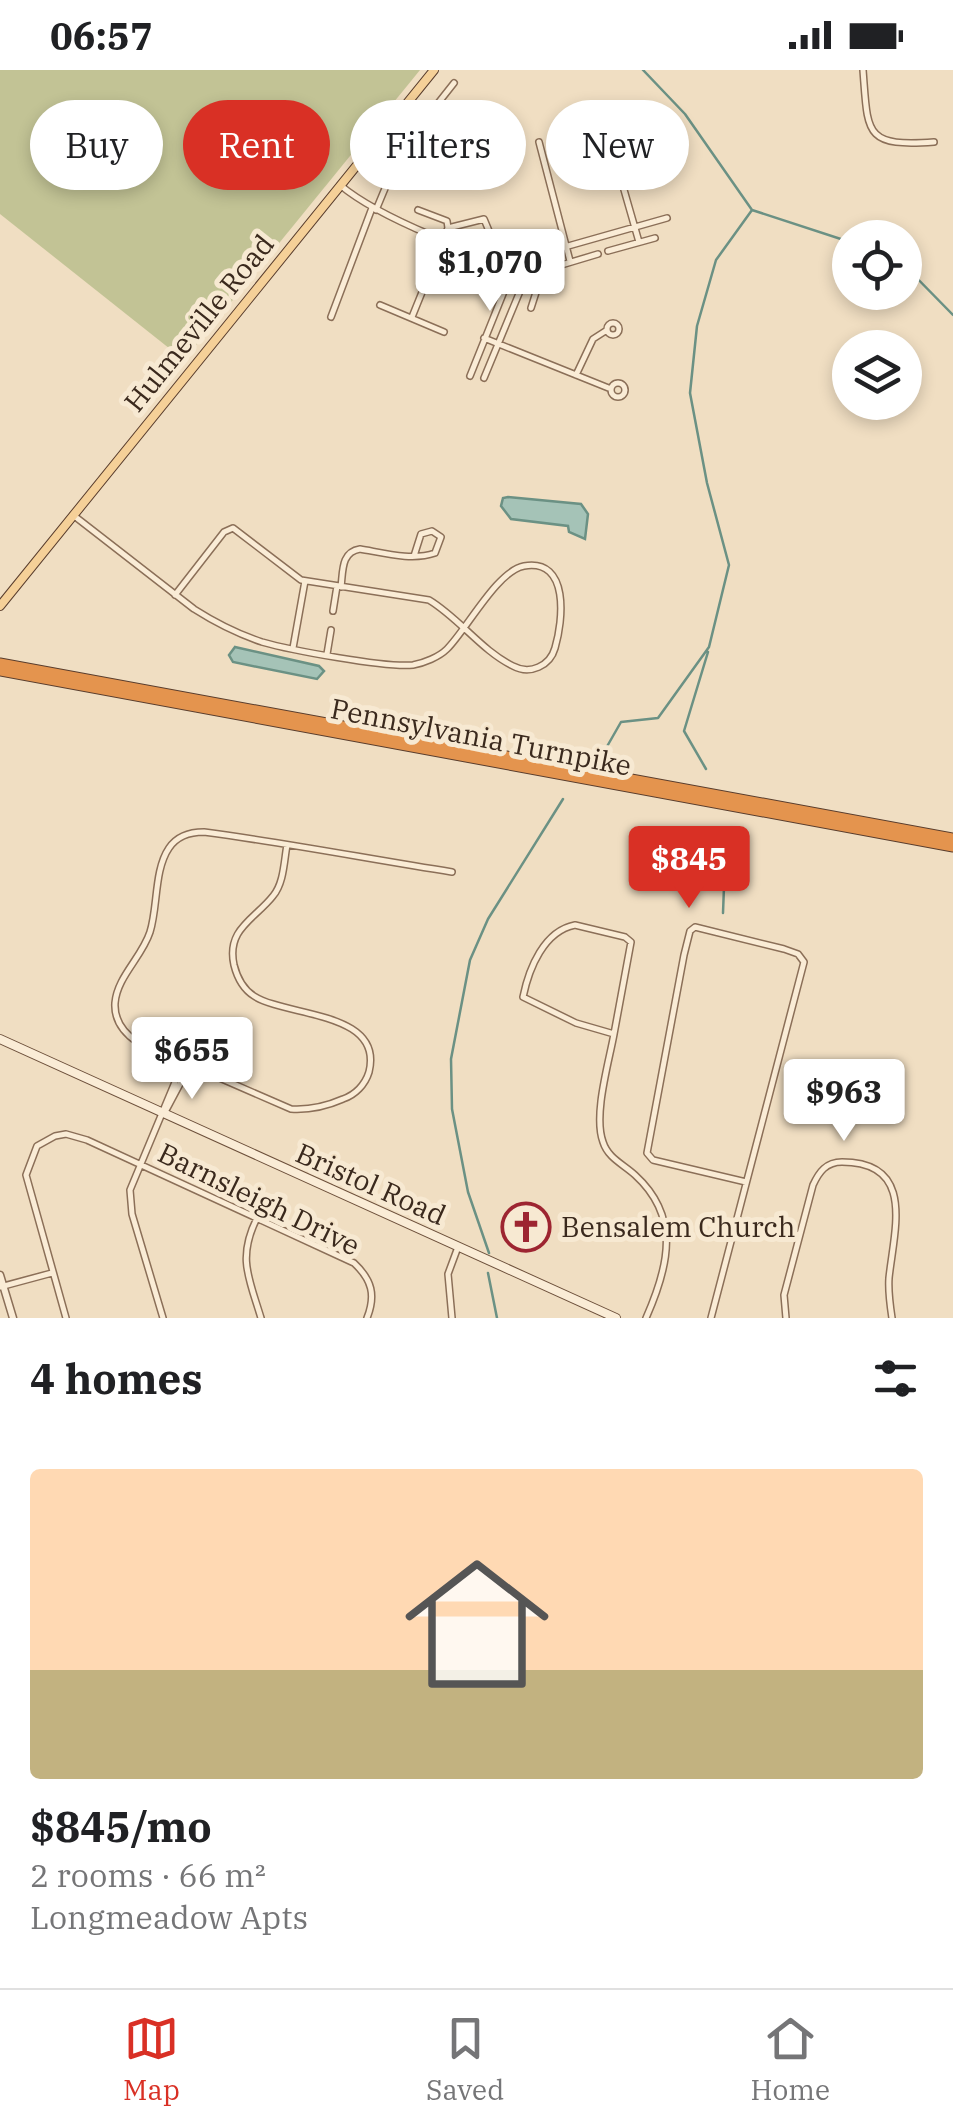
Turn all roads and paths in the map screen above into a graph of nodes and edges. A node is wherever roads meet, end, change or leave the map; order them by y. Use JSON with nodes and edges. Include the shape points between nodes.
{"nodes":[{"id":1,"x":434,"y":70,"type":"edge"},
{"id":2,"x":863,"y":70,"type":"edge"},
{"id":3,"x":454,"y":83,"type":"dead end"},
{"id":4,"x":539,"y":142,"type":"dead end"},
{"id":5,"x":934,"y":142,"type":"dead end"},
{"id":6,"x":340,"y":184,"type":"junction"},
{"id":7,"x":624,"y":190,"type":"edge"},
{"id":8,"x":374,"y":209,"type":"junction"},
{"id":9,"x":418,"y":210,"type":"dead end"},
{"id":10,"x":667,"y":218,"type":"dead end"},
{"id":11,"x":448,"y":228,"type":"junction"},
{"id":12,"x":635,"y":229,"type":"junction"},
{"id":13,"x":444,"y":238,"type":"junction"},
{"id":14,"x":656,"y":238,"type":"dead end"},
{"id":15,"x":639,"y":242,"type":"junction"},
{"id":16,"x":494,"y":243,"type":"dead end"},
{"id":17,"x":566,"y":247,"type":"junction"},
{"id":18,"x":608,"y":251,"type":"dead end"},
{"id":19,"x":598,"y":254,"type":"dead end"},
{"id":20,"x":570,"y":261,"type":"junction"},
{"id":21,"x":530,"y":267,"type":"junction"},
{"id":22,"x":509,"y":279,"type":"dead end"},
{"id":23,"x":380,"y":304,"type":"dead end"},
{"id":24,"x":530,"y":308,"type":"dead end"},
{"id":25,"x":330,"y":317,"type":"dead end"},
{"id":26,"x":412,"y":318,"type":"junction"},
{"id":27,"x":607,"y":330,"type":"dead end"},
{"id":28,"x":444,"y":332,"type":"dead end"},
{"id":29,"x":484,"y":338,"type":"junction"},
{"id":30,"x":498,"y":343,"type":"junction"},
{"id":31,"x":576,"y":375,"type":"junction"},
{"id":32,"x":470,"y":376,"type":"dead end"},
{"id":33,"x":484,"y":378,"type":"dead end"},
{"id":34,"x":611,"y":388,"type":"dead end"},
{"id":35,"x":73,"y":515,"type":"junction"},
{"id":36,"x":414,"y":556,"type":"junction"},
{"id":37,"x":305,"y":581,"type":"junction"},
{"id":38,"x":339,"y":587,"type":"junction"},
{"id":39,"x":175,"y":594,"type":"junction"},
{"id":40,"x":0,"y":606,"type":"edge"},
{"id":41,"x":333,"y":611,"type":"dead end"},
{"id":42,"x":464,"y":628,"type":"junction"},
{"id":43,"x":330,"y":630,"type":"dead end"},
{"id":44,"x":292,"y":648,"type":"junction"},
{"id":45,"x":327,"y":654,"type":"junction"},
{"id":46,"x":0,"y":667,"type":"edge"},
{"id":47,"x":953,"y":838,"type":"edge"},
{"id":48,"x":287,"y":845,"type":"junction"},
{"id":49,"x":953,"y":847,"type":"edge"},
{"id":50,"x":452,"y":872,"type":"dead end"},
{"id":51,"x":614,"y":1034,"type":"junction"},
{"id":52,"x":0,"y":1039,"type":"edge"},
{"id":53,"x":186,"y":1064,"type":"junction"},
{"id":54,"x":163,"y":1114,"type":"junction"},
{"id":55,"x":138,"y":1164,"type":"junction"},
{"id":56,"x":746,"y":1182,"type":"junction"},
{"id":57,"x":257,"y":1218,"type":"junction"},
{"id":58,"x":458,"y":1247,"type":"junction"},
{"id":59,"x":52,"y":1273,"type":"junction"},
{"id":60,"x":0,"y":1275,"type":"edge"},
{"id":61,"x":2,"y":1286,"type":"edge"},
{"id":62,"x":13,"y":1318,"type":"edge"},
{"id":63,"x":66,"y":1318,"type":"edge"},
{"id":64,"x":164,"y":1318,"type":"edge"},
{"id":65,"x":261,"y":1318,"type":"edge"},
{"id":66,"x":367,"y":1318,"type":"edge"},
{"id":67,"x":452,"y":1318,"type":"edge"},
{"id":68,"x":616,"y":1318,"type":"edge"},
{"id":69,"x":646,"y":1318,"type":"edge"},
{"id":70,"x":711,"y":1318,"type":"edge"},
{"id":71,"x":786,"y":1318,"type":"edge"},
{"id":72,"x":892,"y":1318,"type":"edge"}],
"edges":[{"from":1,"to":6,"type":"main road","name":"Hulmeville Road"},
{"from":2,"to":5,"type":"street","via":[[876,136],[895,145]]},
{"from":3,"to":8,"type":"street","via":[[401,150]]},
{"from":4,"to":17,"type":"street"},
{"from":6,"to":8,"type":"street"},
{"from":6,"to":35,"type":"main road","name":"Hulmeville Road"},
{"from":7,"to":12,"type":"street"},
{"from":8,"to":13,"type":"street"},
{"from":8,"to":25,"type":"street"},
{"from":9,"to":11,"type":"street","via":[[447,221]]},
{"from":10,"to":12,"type":"street"},
{"from":11,"to":13,"type":"street"},
{"from":11,"to":16,"type":"street","via":[[484,219]]},
{"from":12,"to":15,"type":"street"},
{"from":12,"to":17,"type":"street"},
{"from":13,"to":21,"type":"street"},
{"from":13,"to":26,"type":"street"},
{"from":14,"to":15,"type":"street"},
{"from":15,"to":18,"type":"street"},
{"from":17,"to":20,"type":"street"},
{"from":17,"to":21,"type":"street"},
{"from":19,"to":20,"type":"street"},
{"from":20,"to":24,"type":"street","via":[[543,275]]},
{"from":21,"to":30,"type":"street"},
{"from":22,"to":29,"type":"street"},
{"from":23,"to":26,"type":"street"},
{"from":26,"to":28,"type":"street"},
{"from":27,"to":31,"type":"street","via":[[593,338]]},
{"from":29,"to":30,"type":"street"},
{"from":29,"to":32,"type":"street"},
{"from":30,"to":31,"type":"street"},
{"from":30,"to":33,"type":"street"},
{"from":31,"to":34,"type":"street"},
{"from":35,"to":39,"type":"street"},
{"from":35,"to":40,"type":"main road","name":"Hulmeville Road"},
{"from":36,"to":36,"type":"street","via":[[422,534],[440,537],[434,553]]},
{"from":36,"to":38,"type":"street","via":[[354,550]]},
{"from":37,"to":38,"type":"street"},
{"from":37,"to":39,"type":"street","via":[[228,529]]},
{"from":37,"to":44,"type":"street"},
{"from":38,"to":41,"type":"street"},
{"from":38,"to":42,"type":"street","via":[[429,600]]},
{"from":39,"to":44,"type":"street","via":[[226,628]]},
{"from":42,"to":42,"type":"street","via":[[513,666],[542,666],[557,644],[557,579],[538,567],[516,569]]},
{"from":42,"to":45,"type":"street","via":[[439,655],[414,664]]},
{"from":43,"to":45,"type":"street"},
{"from":44,"to":45,"type":"street"},
{"from":46,"to":47,"type":"highway","name":"Pennsylvania Turnpike"},
{"from":46,"to":49,"type":"highway","name":"Pennsylvania Turnpike"},
{"from":48,"to":50,"type":"street"},
{"from":48,"to":53,"type":"street","via":[[198,832],[178,839],[166,854],[150,932],[118,990],[115,1010],[128,1036]]},
{"from":48,"to":53,"type":"street","via":[[276,892],[236,934],[237,975],[269,1004],[357,1032],[370,1056],[366,1080],[346,1099],[296,1110]]},
{"from":51,"to":51,"type":"street","via":[[631,942],[584,926],[560,930],[546,943],[522,997]]},
{"from":51,"to":69,"type":"street","via":[[601,1134],[614,1159],[653,1194],[667,1231]]},
{"from":52,"to":54,"type":"main road","name":"Bristol Road"},
{"from":53,"to":54,"type":"street"},
{"from":54,"to":55,"type":"street"},
{"from":54,"to":58,"type":"main road","name":"Bristol Road"},
{"from":55,"to":57,"type":"street","name":"Barnsleigh Drive"},
{"from":55,"to":59,"type":"street","name":"Barnsleigh Drive","via":[[74,1135],[37,1146],[27,1184]]},
{"from":55,"to":64,"type":"street","via":[[130,1206]]},
{"from":56,"to":56,"type":"street","via":[[804,962],[784,949],[694,927],[647,1154]]},
{"from":56,"to":70,"type":"street"},
{"from":57,"to":65,"type":"street","via":[[244,1261]]},
{"from":57,"to":66,"type":"street","name":"Barnsleigh Drive","via":[[361,1270],[373,1297]]},
{"from":58,"to":67,"type":"street","via":[[448,1274]]},
{"from":58,"to":68,"type":"main road","name":"Bristol Road"},
{"from":59,"to":61,"type":"street"},
{"from":59,"to":63,"type":"street","name":"Barnsleigh Drive"},
{"from":60,"to":61,"type":"street"},
{"from":61,"to":62,"type":"street"},
{"from":71,"to":72,"type":"street","via":[[784,1295],[813,1185],[819,1172],[846,1162],[880,1171],[895,1193]]}]}
